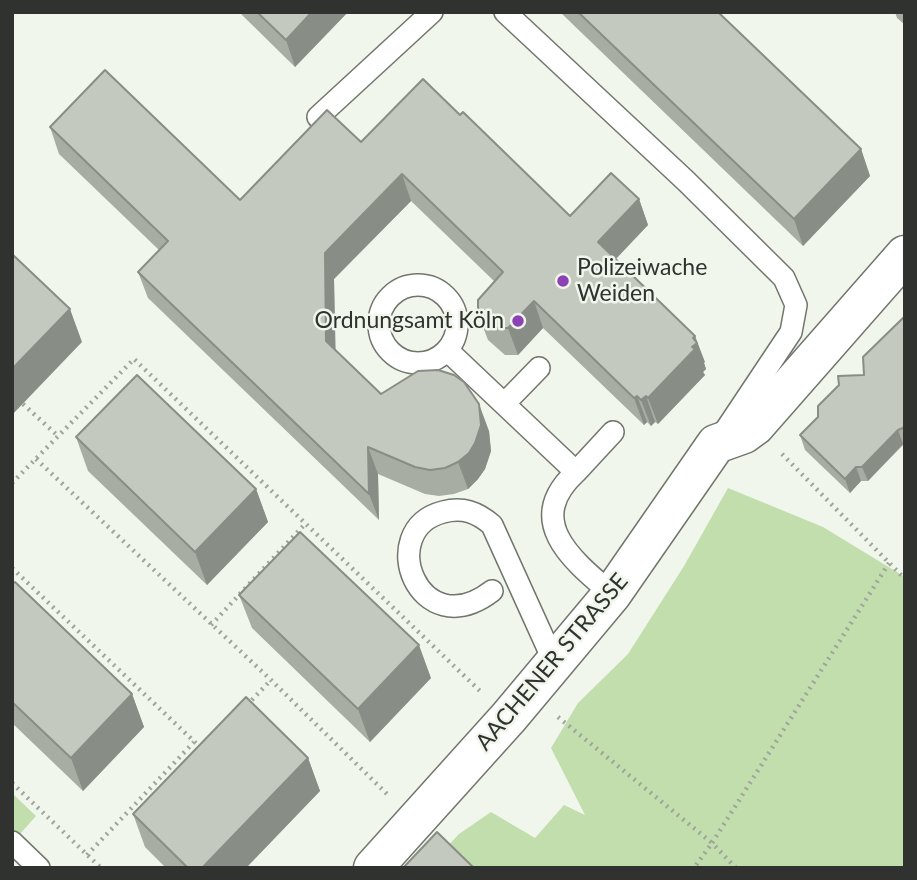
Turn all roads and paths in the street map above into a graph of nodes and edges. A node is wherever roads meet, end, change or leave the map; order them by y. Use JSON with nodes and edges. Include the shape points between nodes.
{"nodes":[{"id":1,"x":432,"y":12,"type":"edge"},
{"id":2,"x":505,"y":12,"type":"edge"},
{"id":3,"x":318,"y":117,"type":"edge"},
{"id":4,"x":905,"y":255,"type":"edge"},
{"id":5,"x":447,"y":350,"type":"dead end"},
{"id":6,"x":539,"y":368,"type":"dead end"},
{"id":7,"x":23,"y":404,"type":"dead end"},
{"id":8,"x":504,"y":404,"type":"junction"},
{"id":9,"x":755,"y":426,"type":"junction"},
{"id":10,"x":613,"y":432,"type":"dead end"},
{"id":11,"x":58,"y":436,"type":"junction"},
{"id":12,"x":716,"y":444,"type":"junction"},
{"id":13,"x":225,"y":447,"type":"junction"},
{"id":14,"x":216,"y":456,"type":"edge"},
{"id":15,"x":36,"y":459,"type":"junction"},
{"id":16,"x":576,"y":472,"type":"junction"},
{"id":17,"x":12,"y":484,"type":"edge"},
{"id":18,"x":305,"y":524,"type":"junction"},
{"id":19,"x":889,"y":563,"type":"junction"},
{"id":20,"x":13,"y":572,"type":"edge"},
{"id":21,"x":905,"y":579,"type":"edge"},
{"id":22,"x":492,"y":591,"type":"dead end"},
{"id":23,"x":612,"y":594,"type":"junction"},
{"id":24,"x":211,"y":625,"type":"junction"},
{"id":25,"x":102,"y":655,"type":"junction"},
{"id":26,"x":94,"y":663,"type":"edge"},
{"id":27,"x":555,"y":664,"type":"junction"},
{"id":28,"x":271,"y":680,"type":"junction"},
{"id":29,"x":519,"y":706,"type":"junction"},
{"id":30,"x":242,"y":710,"type":"edge"},
{"id":31,"x":212,"y":740,"type":"edge"},
{"id":32,"x":194,"y":742,"type":"junction"},
{"id":33,"x":12,"y":783,"type":"edge"},
{"id":34,"x":415,"y":821,"type":"junction"},
{"id":35,"x":12,"y":842,"type":"edge"},
{"id":36,"x":712,"y":843,"type":"junction"},
{"id":37,"x":87,"y":855,"type":"junction"},
{"id":38,"x":39,"y":868,"type":"edge"},
{"id":39,"x":101,"y":868,"type":"edge"},
{"id":40,"x":373,"y":868,"type":"edge"},
{"id":41,"x":694,"y":868,"type":"edge"},
{"id":42,"x":736,"y":868,"type":"edge"}],
"edges":[{"from":1,"to":3,"type":"lane"},
{"from":2,"to":12,"type":"lane","via":[[784,278],[796,305],[791,332]]},
{"from":4,"to":9,"type":"street"},
{"from":5,"to":8,"type":"lane"},
{"from":6,"to":8,"type":"lane"},
{"from":7,"to":11,"type":"path"},
{"from":8,"to":16,"type":"lane"},
{"from":9,"to":12,"type":"street"},
{"from":9,"to":19,"type":"path"},
{"from":10,"to":16,"type":"lane"},
{"from":11,"to":13,"type":"path","via":[[134,359]]},
{"from":11,"to":15,"type":"path"},
{"from":12,"to":23,"type":"street","name":"AACHENER STRASSE"},
{"from":13,"to":14,"type":"path"},
{"from":13,"to":18,"type":"path"},
{"from":15,"to":17,"type":"path"},
{"from":15,"to":24,"type":"path"},
{"from":16,"to":23,"type":"lane","via":[[553,500],[553,520],[563,546]]},
{"from":18,"to":24,"type":"path"},
{"from":18,"to":29,"type":"path"},
{"from":19,"to":21,"type":"path"},
{"from":19,"to":36,"type":"path"},
{"from":20,"to":25,"type":"path"},
{"from":22,"to":27,"type":"lane","via":[[470,604],[449,606],[424,595],[413,581],[408,563],[414,534],[423,522],[455,509],[481,516],[492,525]]},
{"from":23,"to":27,"type":"street","name":"AACHENER STRASSE"},
{"from":24,"to":28,"type":"path"},
{"from":25,"to":26,"type":"path"},
{"from":25,"to":32,"type":"path"},
{"from":27,"to":29,"type":"street","name":"AACHENER STRASSE"},
{"from":28,"to":30,"type":"path"},
{"from":28,"to":34,"type":"path"},
{"from":29,"to":34,"type":"street","name":"AACHENER STRASSE"},
{"from":29,"to":36,"type":"path"},
{"from":31,"to":32,"type":"path","via":[[202,750]]},
{"from":32,"to":37,"type":"path"},
{"from":33,"to":37,"type":"path"},
{"from":34,"to":40,"type":"street","name":"AACHENER STRASSE"},
{"from":35,"to":38,"type":"lane"},
{"from":36,"to":41,"type":"path"},
{"from":36,"to":42,"type":"path"},
{"from":37,"to":39,"type":"path"}]}
